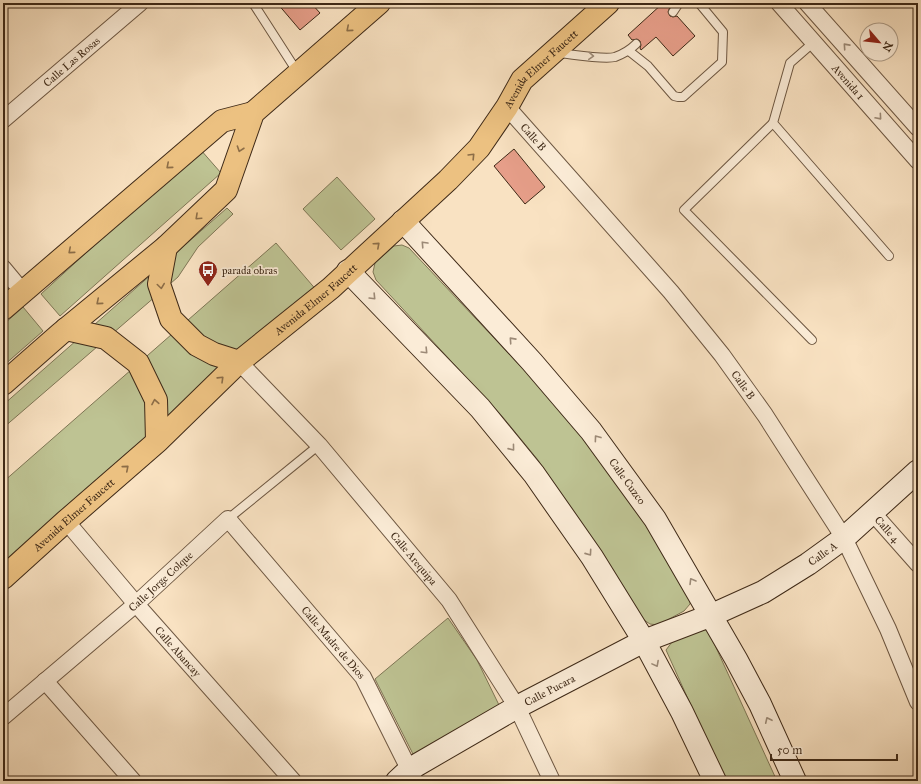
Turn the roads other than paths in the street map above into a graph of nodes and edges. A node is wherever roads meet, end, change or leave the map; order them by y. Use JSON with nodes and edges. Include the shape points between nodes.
{"nodes":[{"id":1,"x":140,"y":3,"type":"edge"},
{"id":2,"x":253,"y":3,"type":"edge"},
{"id":3,"x":608,"y":3,"type":"edge"},
{"id":4,"x":679,"y":3,"type":"edge"},
{"id":5,"x":699,"y":3,"type":"edge"},
{"id":6,"x":779,"y":3,"type":"edge"},
{"id":7,"x":807,"y":3,"type":"edge"},
{"id":8,"x":368,"y":6,"type":"edge"},
{"id":9,"x":674,"y":12,"type":"dead end"},
{"id":10,"x":814,"y":42,"type":"junction"},
{"id":11,"x":636,"y":44,"type":"dead end"},
{"id":12,"x":628,"y":51,"type":"junction"},
{"id":13,"x":553,"y":52,"type":"junction"},
{"id":14,"x":299,"y":73,"type":"junction"},
{"id":15,"x":507,"y":107,"type":"junction"},
{"id":16,"x":253,"y":113,"type":"junction"},
{"id":17,"x":3,"y":120,"type":"edge"},
{"id":18,"x":773,"y":123,"type":"junction"},
{"id":19,"x":918,"y":128,"type":"edge"},
{"id":20,"x":918,"y":161,"type":"edge"},
{"id":21,"x":403,"y":221,"type":"junction"},
{"id":22,"x":166,"y":247,"type":"junction"},
{"id":23,"x":889,"y":256,"type":"dead end"},
{"id":24,"x":3,"y":268,"type":"edge"},
{"id":25,"x":348,"y":271,"type":"junction"},
{"id":26,"x":23,"y":292,"type":"junction"},
{"id":27,"x":3,"y":309,"type":"edge"},
{"id":28,"x":66,"y":329,"type":"junction"},
{"id":29,"x":812,"y":340,"type":"dead end"},
{"id":30,"x":238,"y":362,"type":"junction"},
{"id":31,"x":3,"y":384,"type":"edge"},
{"id":32,"x":157,"y":441,"type":"junction"},
{"id":33,"x":319,"y":445,"type":"junction"},
{"id":34,"x":918,"y":471,"type":"edge"},
{"id":35,"x":872,"y":512,"type":"junction"},
{"id":36,"x":228,"y":519,"type":"junction"},
{"id":37,"x":66,"y":521,"type":"junction"},
{"id":38,"x":844,"y":538,"type":"junction"},
{"id":39,"x":918,"y":564,"type":"edge"},
{"id":40,"x":3,"y":578,"type":"edge"},
{"id":41,"x":136,"y":604,"type":"junction"},
{"id":42,"x":712,"y":615,"type":"junction"},
{"id":43,"x":644,"y":641,"type":"junction"},
{"id":44,"x":45,"y":681,"type":"junction"},
{"id":45,"x":918,"y":702,"type":"edge"},
{"id":46,"x":516,"y":707,"type":"junction"},
{"id":47,"x":3,"y":717,"type":"edge"},
{"id":48,"x":407,"y":777,"type":"edge"},
{"id":49,"x":133,"y":781,"type":"edge"},
{"id":50,"x":293,"y":781,"type":"edge"},
{"id":51,"x":552,"y":781,"type":"edge"},
{"id":52,"x":714,"y":781,"type":"edge"},
{"id":53,"x":795,"y":781,"type":"edge"}],
"edges":[{"from":1,"to":17,"type":"street","name":"Calle Las Rosas"},
{"from":2,"to":14,"type":"lane"},
{"from":3,"to":13,"type":"main road","name":"Avenida Elmer Faucett"},
{"from":4,"to":9,"type":"lane"},
{"from":5,"to":12,"type":"lane","via":[[723,32],[722,62],[683,97],[674,96],[648,66]]},
{"from":6,"to":10,"type":"street","name":"Avenida 1"},
{"from":19,"to":7,"type":"street","name":"Avenida 1","one_way":true},
{"from":8,"to":14,"type":"main road","one_way":true},
{"from":10,"to":18,"type":"lane","via":[[790,63]]},
{"from":10,"to":20,"type":"street","name":"Avenida 1","one_way":true},
{"from":11,"to":12,"type":"lane"},
{"from":13,"to":12,"type":"lane","one_way":true,"via":[[613,57]]},
{"from":13,"to":15,"type":"main road","name":"Avenida Elmer Faucett","via":[[522,80]]},
{"from":14,"to":16,"type":"main road"},
{"from":21,"to":15,"type":"main road","name":"Avenida Elmer Faucett","one_way":true,"via":[[479,148]]},
{"from":15,"to":38,"type":"street","name":"Calle B","via":[[671,292],[722,355]]},
{"from":16,"to":22,"type":"main road","one_way":true,"via":[[226,190]]},
{"from":16,"to":26,"type":"main road","one_way":true,"via":[[222,121]]},
{"from":18,"to":23,"type":"lane"},
{"from":18,"to":29,"type":"lane","via":[[684,210]]},
{"from":25,"to":21,"type":"main road","name":"Avenida Elmer Faucett","one_way":true},
{"from":42,"to":21,"type":"street","name":"Calle Cuzco","one_way":true,"via":[[655,519],[592,431]]},
{"from":22,"to":28,"type":"main road","one_way":true},
{"from":22,"to":30,"type":"main road","one_way":true,"via":[[159,284],[171,319],[197,345]]},
{"from":24,"to":26,"type":"street"},
{"from":25,"to":30,"type":"main road","name":"Avenida Elmer Faucett"},
{"from":25,"to":43,"type":"street","one_way":true,"via":[[480,408],[534,474],[592,557]]},
{"from":26,"to":27,"type":"main road"},
{"from":28,"to":31,"type":"main road"},
{"from":32,"to":28,"type":"main road","one_way":true,"via":[[156,400],[138,363],[106,338]]},
{"from":32,"to":30,"type":"main road","name":"Avenida Elmer Faucett","one_way":true},
{"from":30,"to":33,"type":"street","name":"Calle Arequipa"},
{"from":37,"to":32,"type":"main road","name":"Avenida Elmer Faucett","one_way":true},
{"from":33,"to":36,"type":"lane","name":"Calle Jorge Colque"},
{"from":33,"to":46,"type":"street","name":"Calle Arequipa","via":[[449,600]]},
{"from":34,"to":35,"type":"street","name":"Calle A"},
{"from":35,"to":38,"type":"street","name":"Calle A"},
{"from":35,"to":39,"type":"street","name":"Calle 4"},
{"from":36,"to":41,"type":"street","name":"Calle Jorge Colque"},
{"from":36,"to":48,"type":"street","name":"Calle Madre de Dios","via":[[363,677]]},
{"from":37,"to":40,"type":"main road","name":"Avenida Elmer Faucett"},
{"from":37,"to":41,"type":"street","name":"Calle Abancay"},
{"from":38,"to":42,"type":"street","name":"Calle A","via":[[763,592]]},
{"from":38,"to":45,"type":"street","name":"Calle B","via":[[888,629]]},
{"from":41,"to":44,"type":"street","name":"Calle Jorge Colque"},
{"from":41,"to":50,"type":"street","name":"Calle Abancay"},
{"from":42,"to":43,"type":"street","name":"Calle Pucara"},
{"from":53,"to":42,"type":"street","name":"Calle Cuzco","one_way":true,"via":[[760,704]]},
{"from":43,"to":46,"type":"street","name":"Calle Pucara"},
{"from":43,"to":52,"type":"street","one_way":true,"via":[[682,712]]},
{"from":44,"to":47,"type":"street","name":"Calle Jorge Colque"},
{"from":44,"to":49,"type":"street"},
{"from":46,"to":48,"type":"street","name":"Calle Pucara"},
{"from":46,"to":51,"type":"street","name":"Calle Arequipa"}]}
